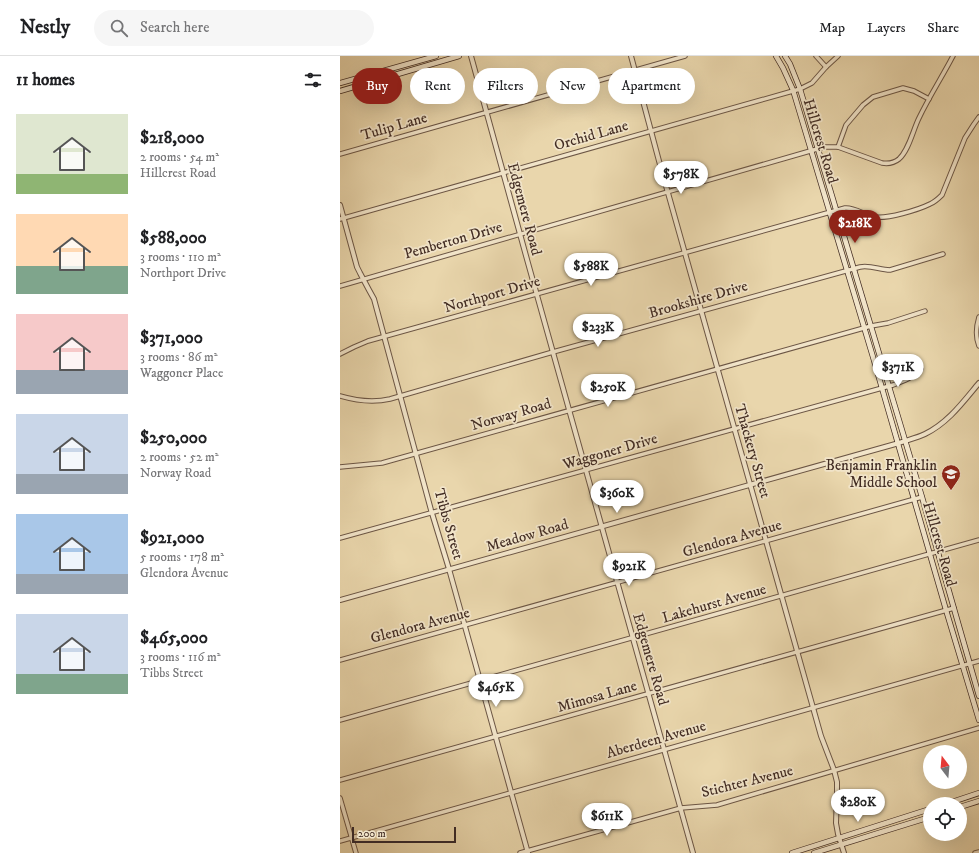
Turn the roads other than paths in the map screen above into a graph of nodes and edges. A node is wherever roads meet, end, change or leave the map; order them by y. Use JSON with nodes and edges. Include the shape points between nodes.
{"nodes":[{"id":1,"x":436,"y":56,"type":"edge"},
{"id":2,"x":459,"y":56,"type":"edge"},
{"id":3,"x":471,"y":56,"type":"edge"},
{"id":4,"x":631,"y":56,"type":"edge"},
{"id":5,"x":685,"y":56,"type":"edge"},
{"id":6,"x":776,"y":56,"type":"edge"},
{"id":7,"x":785,"y":56,"type":"edge"},
{"id":8,"x":816,"y":56,"type":"edge"},
{"id":9,"x":838,"y":56,"type":"edge"},
{"id":10,"x":953,"y":56,"type":"edge"},
{"id":11,"x":826,"y":67,"type":"junction"},
{"id":12,"x":395,"y":68,"type":"edge"},
{"id":13,"x":634,"y":68,"type":"edge"},
{"id":14,"x":642,"y":68,"type":"edge"},
{"id":15,"x":402,"y":74,"type":"edge"},
{"id":16,"x":608,"y":78,"type":"edge"},
{"id":17,"x":352,"y":80,"type":"edge"},
{"id":18,"x":340,"y":83,"type":"edge"},
{"id":19,"x":352,"y":88,"type":"edge"},
{"id":20,"x":800,"y":89,"type":"junction"},
{"id":21,"x":793,"y":90,"type":"junction"},
{"id":22,"x":340,"y":91,"type":"edge"},
{"id":23,"x":929,"y":98,"type":"junction"},
{"id":24,"x":644,"y":104,"type":"edge"},
{"id":25,"x":487,"y":112,"type":"junction"},
{"id":26,"x":979,"y":117,"type":"edge"},
{"id":27,"x":651,"y":131,"type":"junction"},
{"id":28,"x":838,"y":147,"type":"junction"},
{"id":29,"x":818,"y":148,"type":"junction"},
{"id":30,"x":811,"y":150,"type":"junction"},
{"id":31,"x":340,"y":154,"type":"edge"},
{"id":32,"x":503,"y":173,"type":"junction"},
{"id":33,"x":668,"y":191,"type":"junction"},
{"id":34,"x":340,"y":205,"type":"edge"},
{"id":35,"x":837,"y":211,"type":"junction"},
{"id":36,"x":830,"y":213,"type":"junction"},
{"id":37,"x":342,"y":219,"type":"edge"},
{"id":38,"x":520,"y":234,"type":"junction"},
{"id":39,"x":685,"y":253,"type":"junction"},
{"id":40,"x":943,"y":254,"type":"dead end"},
{"id":41,"x":854,"y":268,"type":"junction"},
{"id":42,"x":847,"y":270,"type":"junction"},
{"id":43,"x":364,"y":279,"type":"junction"},
{"id":44,"x":340,"y":286,"type":"edge"},
{"id":45,"x":537,"y":294,"type":"junction"},
{"id":46,"x":701,"y":311,"type":"junction"},
{"id":47,"x":925,"y":311,"type":"dead end"},
{"id":48,"x":979,"y":317,"type":"edge"},
{"id":49,"x":871,"y":326,"type":"junction"},
{"id":50,"x":865,"y":328,"type":"junction"},
{"id":51,"x":384,"y":337,"type":"junction"},
{"id":52,"x":979,"y":346,"type":"edge"},
{"id":53,"x":553,"y":352,"type":"junction"},
{"id":54,"x":340,"y":354,"type":"edge"},
{"id":55,"x":718,"y":369,"type":"junction"},
{"id":56,"x":921,"y":369,"type":"dead end"},
{"id":57,"x":979,"y":383,"type":"edge"},
{"id":58,"x":886,"y":387,"type":"junction"},
{"id":59,"x":340,"y":396,"type":"edge"},
{"id":60,"x":400,"y":396,"type":"junction"},
{"id":61,"x":569,"y":410,"type":"junction"},
{"id":62,"x":735,"y":428,"type":"junction"},
{"id":63,"x":905,"y":441,"type":"junction"},
{"id":64,"x":899,"y":443,"type":"junction"},
{"id":65,"x":416,"y":453,"type":"junction"},
{"id":66,"x":340,"y":467,"type":"edge"},
{"id":67,"x":586,"y":470,"type":"junction"},
{"id":68,"x":750,"y":484,"type":"junction"},
{"id":69,"x":922,"y":496,"type":"junction"},
{"id":70,"x":914,"y":499,"type":"junction"},
{"id":71,"x":432,"y":512,"type":"junction"},
{"id":72,"x":601,"y":526,"type":"junction"},
{"id":73,"x":340,"y":538,"type":"edge"},
{"id":74,"x":979,"y":540,"type":"edge"},
{"id":75,"x":766,"y":541,"type":"junction"},
{"id":76,"x":938,"y":552,"type":"junction"},
{"id":77,"x":931,"y":554,"type":"junction"},
{"id":78,"x":449,"y":569,"type":"junction"},
{"id":79,"x":617,"y":582,"type":"junction"},
{"id":80,"x":782,"y":596,"type":"junction"},
{"id":81,"x":340,"y":600,"type":"edge"},
{"id":82,"x":954,"y":608,"type":"junction"},
{"id":83,"x":946,"y":610,"type":"junction"},
{"id":84,"x":465,"y":625,"type":"junction"},
{"id":85,"x":633,"y":638,"type":"junction"},
{"id":86,"x":797,"y":652,"type":"junction"},
{"id":87,"x":340,"y":660,"type":"edge"},
{"id":88,"x":979,"y":661,"type":"edge"},
{"id":89,"x":969,"y":664,"type":"junction"},
{"id":90,"x":963,"y":666,"type":"junction"},
{"id":91,"x":480,"y":681,"type":"junction"},
{"id":92,"x":649,"y":694,"type":"junction"},
{"id":93,"x":979,"y":696,"type":"edge"},
{"id":94,"x":813,"y":708,"type":"junction"},
{"id":95,"x":340,"y":720,"type":"edge"},
{"id":96,"x":979,"y":720,"type":"edge"},
{"id":97,"x":979,"y":728,"type":"edge"},
{"id":98,"x":496,"y":737,"type":"junction"},
{"id":99,"x":664,"y":749,"type":"junction"},
{"id":100,"x":834,"y":770,"type":"junction"},
{"id":101,"x":340,"y":780,"type":"edge"},
{"id":102,"x":512,"y":793,"type":"junction"},
{"id":103,"x":979,"y":793,"type":"edge"},
{"id":104,"x":967,"y":797,"type":"edge"},
{"id":105,"x":340,"y":798,"type":"edge"},
{"id":106,"x":979,"y":801,"type":"edge"},
{"id":107,"x":967,"y":805,"type":"edge"},
{"id":108,"x":681,"y":808,"type":"junction"},
{"id":109,"x":923,"y":811,"type":"edge"},
{"id":110,"x":923,"y":819,"type":"edge"},
{"id":111,"x":352,"y":838,"type":"junction"},
{"id":112,"x":839,"y":838,"type":"junction"},
{"id":113,"x":340,"y":841,"type":"edge"},
{"id":114,"x":842,"y":844,"type":"junction"},
{"id":115,"x":528,"y":852,"type":"edge"},
{"id":116,"x":979,"y":852,"type":"edge"},
{"id":117,"x":356,"y":853,"type":"edge"},
{"id":118,"x":520,"y":853,"type":"edge"},
{"id":119,"x":693,"y":853,"type":"edge"},
{"id":120,"x":792,"y":853,"type":"edge"},
{"id":121,"x":814,"y":853,"type":"edge"},
{"id":122,"x":844,"y":853,"type":"edge"},
{"id":123,"x":975,"y":853,"type":"edge"}],
"edges":[{"from":1,"to":12,"type":"main road"},
{"from":2,"to":15,"type":"main road"},
{"from":3,"to":25,"type":"street","name":"Edgemere Road"},
{"from":4,"to":13,"type":"street","name":"Thackery Street"},
{"from":5,"to":14,"type":"street","name":"Tulip Lane"},
{"from":6,"to":21,"type":"main road","name":"Hillcrest Road"},
{"from":7,"to":20,"type":"main road","name":"Hillcrest Road"},
{"from":8,"to":11,"type":"street"},
{"from":9,"to":11,"type":"street","name":"Orchid Lane"},
{"from":10,"to":23,"type":"street","name":"Pemberton Drive"},
{"from":11,"to":20,"type":"street","name":"Orchid Lane","via":[[812,83]]},
{"from":16,"to":25,"type":"street","name":"Tulip Lane"},
{"from":17,"to":18,"type":"main road"},
{"from":19,"to":22,"type":"main road"},
{"from":20,"to":21,"type":"street","name":"Orchid Lane"},
{"from":20,"to":29,"type":"main road","name":"Hillcrest Road"},
{"from":21,"to":27,"type":"street","name":"Orchid Lane"},
{"from":21,"to":30,"type":"main road","name":"Hillcrest Road"},
{"from":23,"to":28,"type":"street","via":[[903,88],[874,97],[863,105],[846,125]]},
{"from":23,"to":28,"type":"street","name":"Pemberton Drive","via":[[899,159],[887,164]]},
{"from":24,"to":27,"type":"street","name":"Thackery Street"},
{"from":25,"to":31,"type":"street","name":"Tulip Lane"},
{"from":25,"to":32,"type":"street","name":"Edgemere Road"},
{"from":26,"to":35,"type":"street","via":[[966,138],[942,195],[935,202],[885,217],[872,217],[851,208]]},
{"from":27,"to":32,"type":"street","name":"Orchid Lane"},
{"from":27,"to":33,"type":"street","name":"Thackery Street"},
{"from":28,"to":29,"type":"street","name":"Pemberton Drive"},
{"from":29,"to":30,"type":"street","name":"Pemberton Drive"},
{"from":29,"to":35,"type":"main road","name":"Hillcrest Road"},
{"from":30,"to":33,"type":"street","name":"Pemberton Drive"},
{"from":30,"to":36,"type":"main road","name":"Hillcrest Road"},
{"from":32,"to":37,"type":"street","name":"Orchid Lane"},
{"from":32,"to":38,"type":"street","name":"Edgemere Road"},
{"from":33,"to":38,"type":"street","name":"Pemberton Drive"},
{"from":33,"to":39,"type":"street","name":"Thackery Street"},
{"from":34,"to":37,"type":"street","name":"Tibbs Street"},
{"from":35,"to":36,"type":"street","name":"Northport Drive"},
{"from":35,"to":41,"type":"main road","name":"Hillcrest Road"},
{"from":36,"to":39,"type":"street","name":"Northport Drive"},
{"from":36,"to":42,"type":"main road","name":"Hillcrest Road"},
{"from":37,"to":43,"type":"street","name":"Tibbs Street","via":[[357,267]]},
{"from":38,"to":43,"type":"street","name":"Pemberton Drive"},
{"from":38,"to":45,"type":"street","name":"Edgemere Road"},
{"from":39,"to":45,"type":"street","name":"Northport Drive"},
{"from":39,"to":46,"type":"street","name":"Thackery Street"},
{"from":40,"to":41,"type":"street","name":"Brookshire Drive","via":[[890,270],[868,266]]},
{"from":41,"to":42,"type":"street","name":"Brookshire Drive"},
{"from":41,"to":49,"type":"main road","name":"Hillcrest Road"},
{"from":42,"to":46,"type":"street","name":"Brookshire Drive"},
{"from":42,"to":50,"type":"main road","name":"Hillcrest Road"},
{"from":43,"to":44,"type":"street","name":"Pemberton Drive"},
{"from":43,"to":51,"type":"street","name":"Tibbs Street","via":[[374,300]]},
{"from":45,"to":51,"type":"street","name":"Northport Drive"},
{"from":45,"to":53,"type":"street","name":"Edgemere Road"},
{"from":46,"to":53,"type":"street","name":"Brookshire Drive"},
{"from":46,"to":55,"type":"street","name":"Thackery Street"},
{"from":47,"to":49,"type":"street","name":"Norway Road"},
{"from":48,"to":52,"type":"street","via":[[976,336]]},
{"from":49,"to":50,"type":"street","name":"Norway Road"},
{"from":49,"to":58,"type":"main road","name":"Hillcrest Road"},
{"from":50,"to":55,"type":"street","name":"Norway Road"},
{"from":50,"to":58,"type":"main road","name":"Hillcrest Road"},
{"from":51,"to":54,"type":"street","name":"Northport Drive","via":[[368,341]]},
{"from":51,"to":60,"type":"street","name":"Tibbs Street"},
{"from":53,"to":60,"type":"street","name":"Brookshire Drive"},
{"from":53,"to":61,"type":"street","name":"Edgemere Road"},
{"from":55,"to":61,"type":"street","name":"Norway Road"},
{"from":55,"to":62,"type":"street","name":"Thackery Street"},
{"from":56,"to":58,"type":"street","name":"Waggoner Drive","via":[[906,380]]},
{"from":57,"to":63,"type":"street","name":"Meadow Road","via":[[940,425],[921,436]]},
{"from":58,"to":62,"type":"street","name":"Waggoner Drive"},
{"from":58,"to":63,"type":"main road","name":"Hillcrest Road"},
{"from":58,"to":64,"type":"main road","name":"Hillcrest Road"},
{"from":59,"to":60,"type":"street","name":"Brookshire Drive","via":[[374,402]]},
{"from":60,"to":65,"type":"street","name":"Tibbs Street"},
{"from":61,"to":65,"type":"street","name":"Norway Road"},
{"from":61,"to":67,"type":"street","name":"Edgemere Road"},
{"from":62,"to":67,"type":"street","name":"Waggoner Drive"},
{"from":62,"to":68,"type":"street","name":"Thackery Street"},
{"from":63,"to":64,"type":"street","name":"Meadow Road"},
{"from":63,"to":69,"type":"main road","name":"Hillcrest Road"},
{"from":64,"to":68,"type":"street","name":"Meadow Road"},
{"from":64,"to":70,"type":"main road","name":"Hillcrest Road"},
{"from":65,"to":66,"type":"street","name":"Norway Road","via":[[382,463]]},
{"from":65,"to":71,"type":"street","name":"Tibbs Street"},
{"from":67,"to":71,"type":"street","name":"Waggoner Drive"},
{"from":67,"to":72,"type":"street","name":"Edgemere Road"},
{"from":68,"to":72,"type":"street","name":"Meadow Road"},
{"from":68,"to":75,"type":"street","name":"Thackery Street"},
{"from":69,"to":70,"type":"street","name":"Glendora Avenue"},
{"from":69,"to":76,"type":"main road","name":"Hillcrest Road"},
{"from":70,"to":75,"type":"street","name":"Glendora Avenue"},
{"from":70,"to":77,"type":"main road","name":"Hillcrest Road"},
{"from":71,"to":73,"type":"street","name":"Waggoner Drive"},
{"from":71,"to":78,"type":"street","name":"Tibbs Street"},
{"from":72,"to":78,"type":"street","name":"Meadow Road"},
{"from":72,"to":79,"type":"street","name":"Edgemere Road"},
{"from":74,"to":76,"type":"street","name":"Lakehurst Avenue"},
{"from":75,"to":79,"type":"street","name":"Glendora Avenue"},
{"from":75,"to":80,"type":"street","name":"Thackery Street"},
{"from":76,"to":77,"type":"street","name":"Lakehurst Avenue"},
{"from":76,"to":82,"type":"main road","name":"Hillcrest Road"},
{"from":77,"to":80,"type":"street","name":"Lakehurst Avenue"},
{"from":77,"to":83,"type":"main road","name":"Hillcrest Road"},
{"from":78,"to":81,"type":"street","name":"Meadow Road"},
{"from":78,"to":84,"type":"street","name":"Tibbs Street"},
{"from":79,"to":84,"type":"street","name":"Glendora Avenue"},
{"from":79,"to":85,"type":"street","name":"Edgemere Road"},
{"from":80,"to":85,"type":"street","name":"Lakehurst Avenue"},
{"from":80,"to":86,"type":"street","name":"Thackery Street"},
{"from":82,"to":83,"type":"street","name":"Mimosa Lane"},
{"from":82,"to":89,"type":"main road","name":"Hillcrest Road"},
{"from":83,"to":86,"type":"street","name":"Mimosa Lane"},
{"from":83,"to":90,"type":"main road","name":"Hillcrest Road"},
{"from":84,"to":87,"type":"street","name":"Glendora Avenue"},
{"from":84,"to":91,"type":"street","name":"Tibbs Street"},
{"from":85,"to":91,"type":"street","name":"Lakehurst Avenue"},
{"from":85,"to":92,"type":"street","name":"Edgemere Road"},
{"from":86,"to":92,"type":"street","name":"Mimosa Lane"},
{"from":86,"to":94,"type":"street","name":"Thackery Street"},
{"from":88,"to":89,"type":"street","name":"Aberdeen Avenue"},
{"from":89,"to":90,"type":"street","name":"Aberdeen Avenue"},
{"from":89,"to":93,"type":"main road","name":"Hillcrest Road"},
{"from":90,"to":94,"type":"street","name":"Aberdeen Avenue"},
{"from":90,"to":96,"type":"main road","name":"Hillcrest Road"},
{"from":91,"to":95,"type":"street","name":"Lakehurst Avenue"},
{"from":91,"to":98,"type":"street","name":"Tibbs Street"},
{"from":92,"to":98,"type":"street","name":"Mimosa Lane"},
{"from":92,"to":99,"type":"street","name":"Edgemere Road"},
{"from":94,"to":99,"type":"street","name":"Aberdeen Avenue"},
{"from":94,"to":100,"type":"street","name":"Thackery Street"},
{"from":97,"to":100,"type":"street","name":"Stichter Avenue"},
{"from":98,"to":101,"type":"street","name":"Mimosa Lane"},
{"from":98,"to":102,"type":"street","name":"Tibbs Street"},
{"from":99,"to":102,"type":"street","name":"Aberdeen Avenue"},
{"from":99,"to":108,"type":"street","name":"Edgemere Road"},
{"from":100,"to":108,"type":"street","name":"Stichter Avenue","via":[[717,805]]},
{"from":100,"to":112,"type":"street","name":"Thackery Street","via":[[838,787],[836,818]]},
{"from":102,"to":111,"type":"street","name":"Aberdeen Avenue"},
{"from":102,"to":115,"type":"street","name":"Tibbs Street"},
{"from":103,"to":104,"type":"main road"},
{"from":105,"to":111,"type":"street"},
{"from":106,"to":107,"type":"main road"},
{"from":108,"to":115,"type":"street","name":"Stichter Avenue"},
{"from":108,"to":119,"type":"street","name":"Edgemere Road"},
{"from":109,"to":112,"type":"main road"},
{"from":110,"to":114,"type":"main road"},
{"from":111,"to":113,"type":"street","name":"Aberdeen Avenue"},
{"from":111,"to":117,"type":"street"},
{"from":112,"to":114,"type":"street","name":"Thackery Street"},
{"from":112,"to":120,"type":"main road"},
{"from":114,"to":121,"type":"main road"},
{"from":114,"to":122,"type":"street","name":"Thackery Street"},
{"from":115,"to":118,"type":"street","name":"Stichter Avenue"},
{"from":116,"to":123,"type":"street"}]}
